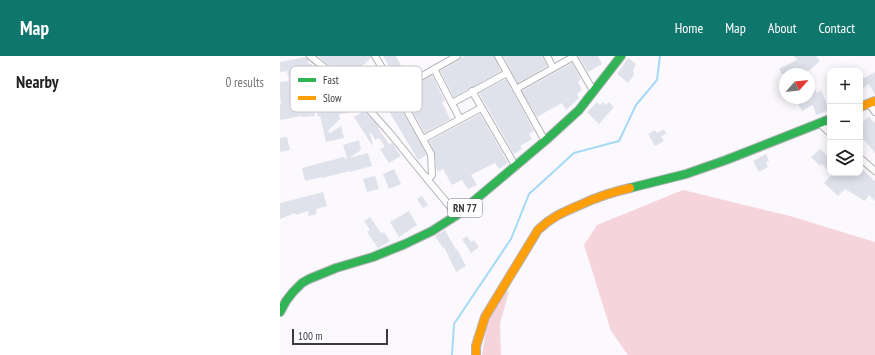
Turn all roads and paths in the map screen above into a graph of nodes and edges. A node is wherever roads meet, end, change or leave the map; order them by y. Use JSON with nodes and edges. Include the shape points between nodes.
{"nodes":[{"id":1,"x":310,"y":56,"type":"edge"},
{"id":2,"x":375,"y":56,"type":"edge"},
{"id":3,"x":457,"y":56,"type":"edge"},
{"id":4,"x":498,"y":56,"type":"edge"},
{"id":5,"x":547,"y":56,"type":"edge"},
{"id":6,"x":573,"y":56,"type":"edge"},
{"id":7,"x":621,"y":56,"type":"edge"},
{"id":8,"x":323,"y":66,"type":"edge"},
{"id":9,"x":381,"y":66,"type":"edge"},
{"id":10,"x":554,"y":68,"type":"junction"},
{"id":11,"x":434,"y":69,"type":"junction"},
{"id":12,"x":507,"y":72,"type":"junction"},
{"id":13,"x":422,"y":76,"type":"edge"},
{"id":14,"x":516,"y":89,"type":"junction"},
{"id":15,"x":472,"y":91,"type":"junction"},
{"id":16,"x":594,"y":92,"type":"junction"},
{"id":17,"x":872,"y":102,"type":"edge"},
{"id":18,"x":452,"y":103,"type":"junction"},
{"id":19,"x":481,"y":108,"type":"junction"},
{"id":20,"x":371,"y":112,"type":"edge"},
{"id":21,"x":408,"y":112,"type":"edge"},
{"id":22,"x":875,"y":112,"type":"edge"},
{"id":23,"x":460,"y":119,"type":"junction"},
{"id":24,"x":827,"y":120,"type":"edge"},
{"id":25,"x":819,"y":123,"type":"junction"},
{"id":26,"x":827,"y":130,"type":"edge"},
{"id":27,"x":423,"y":139,"type":"junction"},
{"id":28,"x":545,"y":141,"type":"junction"},
{"id":29,"x":863,"y":161,"type":"edge"},
{"id":30,"x":516,"y":167,"type":"junction"},
{"id":31,"x":875,"y":171,"type":"edge"},
{"id":32,"x":428,"y":180,"type":"junction"},
{"id":33,"x":457,"y":214,"type":"junction"},
{"id":34,"x":280,"y":312,"type":"edge"},
{"id":35,"x":476,"y":355,"type":"edge"}],
"edges":[{"from":1,"to":8,"type":"street"},
{"from":2,"to":9,"type":"street"},
{"from":3,"to":11,"type":"street"},
{"from":4,"to":12,"type":"street"},
{"from":5,"to":10,"type":"street"},
{"from":6,"to":10,"type":"street"},
{"from":6,"to":16,"type":"street"},
{"from":7,"to":16,"type":"main road","number":"RN 77"},
{"from":10,"to":14,"type":"street"},
{"from":11,"to":13,"type":"street"},
{"from":11,"to":18,"type":"street"},
{"from":12,"to":14,"type":"street"},
{"from":12,"to":15,"type":"street"},
{"from":14,"to":28,"type":"street"},
{"from":15,"to":18,"type":"street"},
{"from":15,"to":19,"type":"street"},
{"from":16,"to":28,"type":"main road","number":"RN 77","via":[[579,110]]},
{"from":17,"to":22,"type":"street"},
{"from":18,"to":23,"type":"street"},
{"from":19,"to":23,"type":"street"},
{"from":19,"to":30,"type":"street"},
{"from":20,"to":32,"type":"street"},
{"from":21,"to":27,"type":"street"},
{"from":23,"to":27,"type":"street"},
{"from":24,"to":25,"type":"main road"},
{"from":25,"to":26,"type":"street"},
{"from":25,"to":35,"type":"main road","via":[[686,174],[611,192],[546,222],[526,248],[485,317],[476,346]]},
{"from":27,"to":32,"type":"street","via":[[431,154],[432,175]]},
{"from":28,"to":30,"type":"main road","number":"RN 77"},
{"from":29,"to":31,"type":"street"},
{"from":30,"to":33,"type":"main road","number":"RN 77"},
{"from":32,"to":33,"type":"street"},
{"from":33,"to":34,"type":"main road","number":"RN 77","via":[[415,240],[300,284]]}]}
